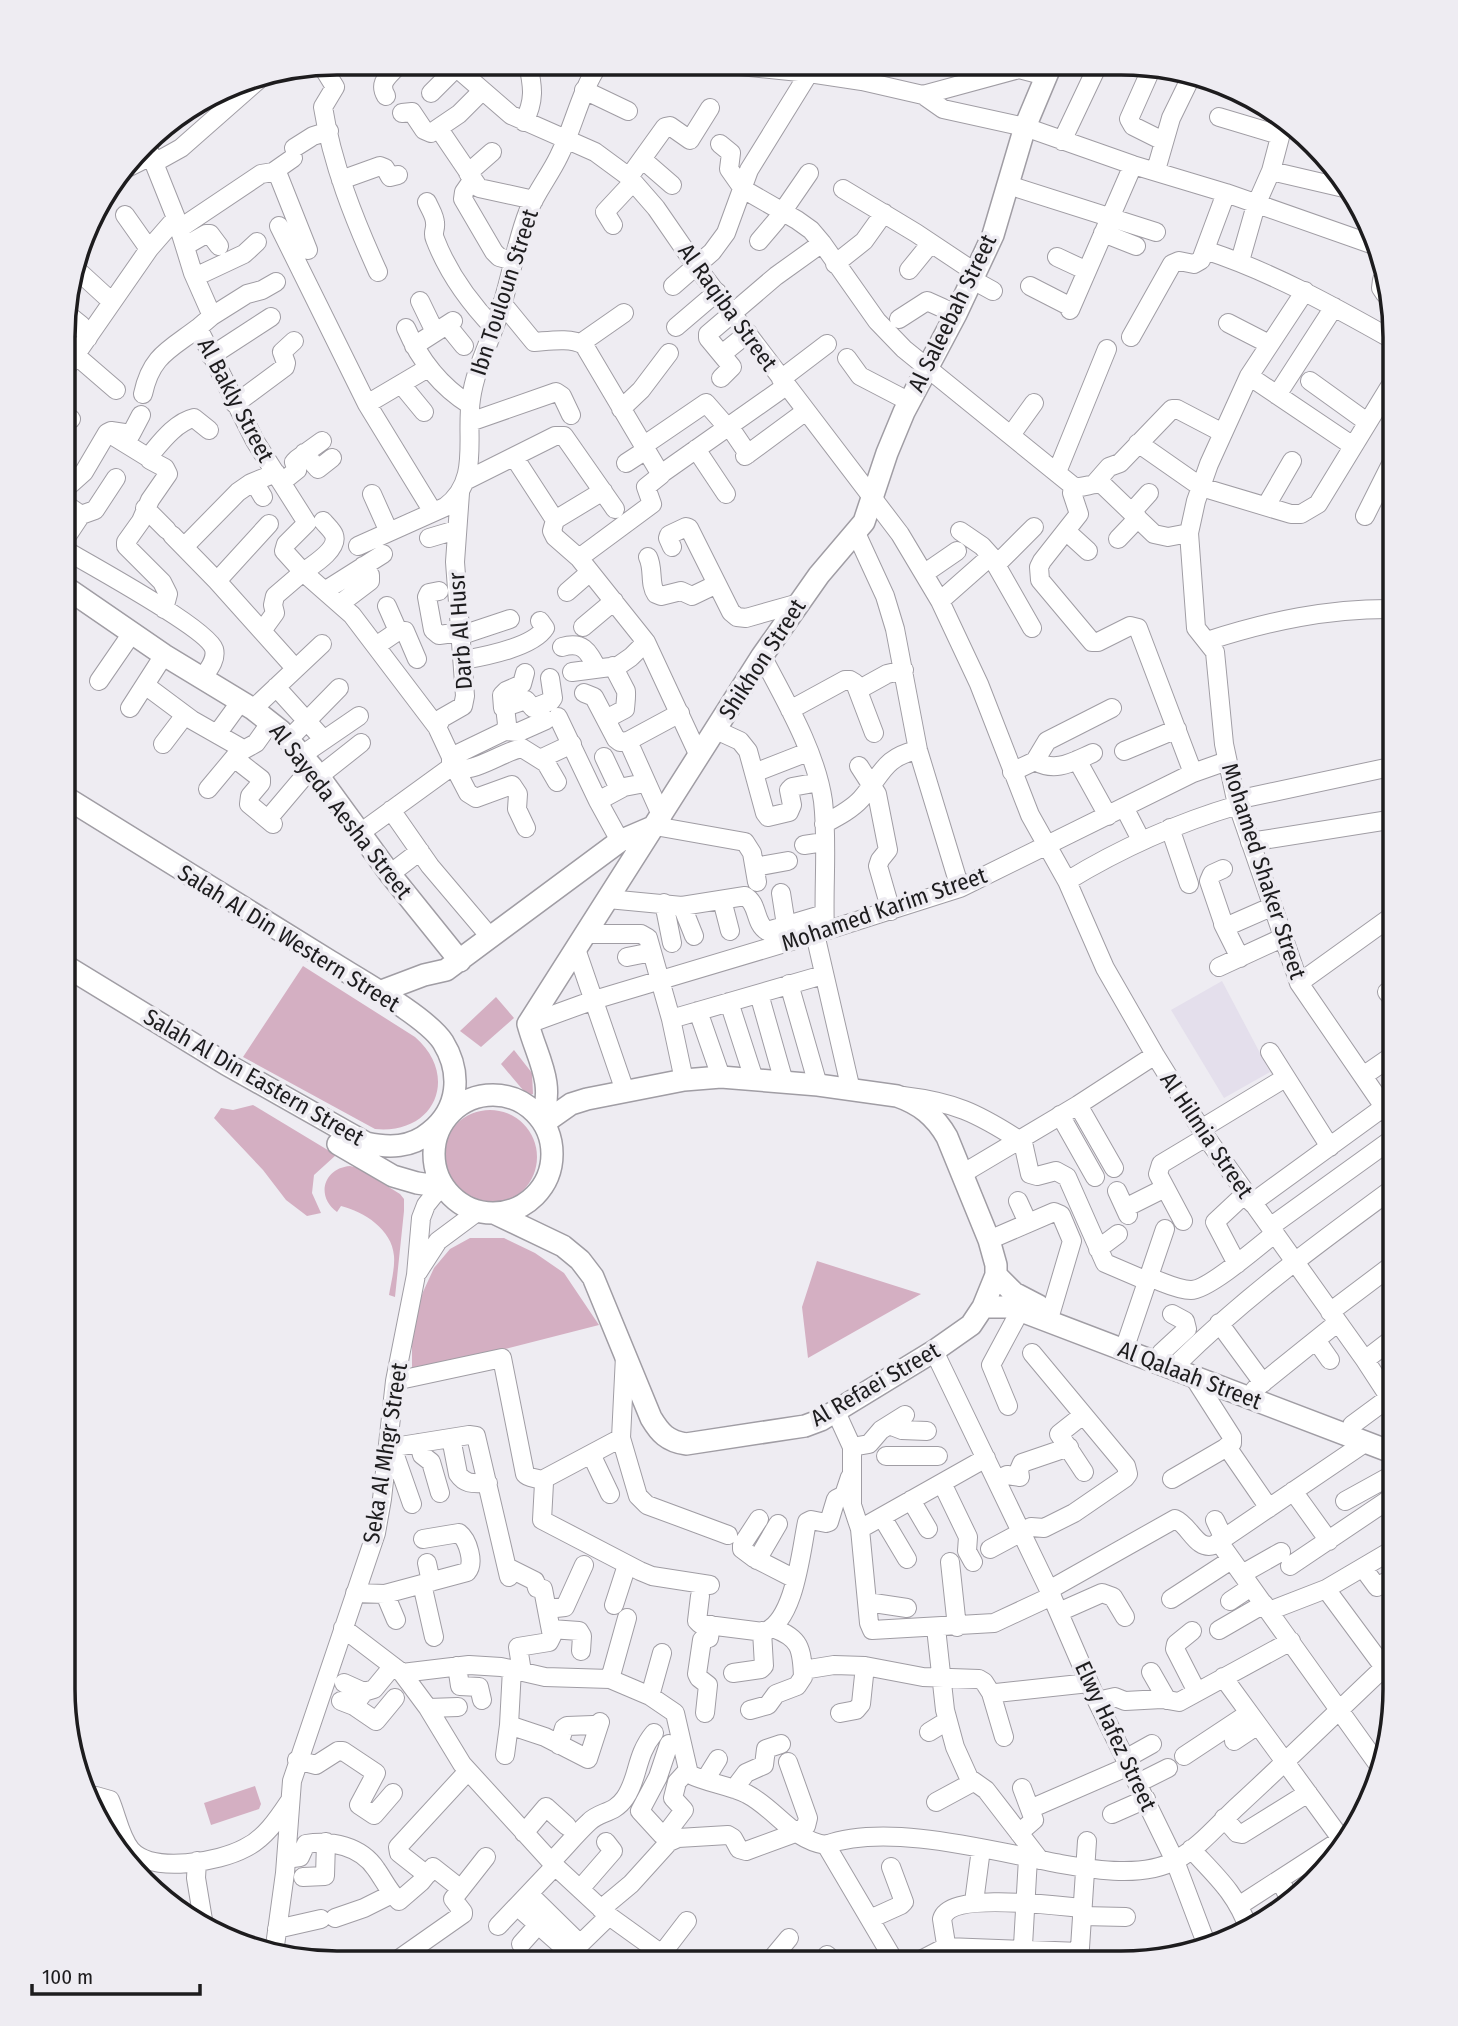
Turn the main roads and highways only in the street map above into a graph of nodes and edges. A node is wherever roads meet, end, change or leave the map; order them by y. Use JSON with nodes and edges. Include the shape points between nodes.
{"nodes":[{"id":1,"x":1047,"y":75,"type":"edge"},
{"id":2,"x":873,"y":495,"type":"joint"},
{"id":3,"x":75,"y":594,"type":"edge"},
{"id":4,"x":75,"y":803,"type":"edge"},
{"id":5,"x":658,"y":822,"type":"junction"},
{"id":6,"x":460,"y":961,"type":"junction"},
{"id":7,"x":75,"y":972,"type":"edge"},
{"id":8,"x":75,"y":984,"type":"edge"},
{"id":9,"x":379,"y":992,"type":"junction"},
{"id":10,"x":546,"y":1076,"type":"junction"},
{"id":11,"x":587,"y":1099,"type":"junction"},
{"id":12,"x":446,"y":1116,"type":"junction"},
{"id":13,"x":543,"y":1121,"type":"junction"},
{"id":14,"x":444,"y":1188,"type":"junction"},
{"id":15,"x":487,"y":1213,"type":"junction"},
{"id":16,"x":996,"y":1275,"type":"junction"},
{"id":17,"x":983,"y":1307,"type":"junction"},
{"id":18,"x":1178,"y":1363,"type":"junction"},
{"id":19,"x":1383,"y":1437,"type":"edge"},
{"id":20,"x":1383,"y":1448,"type":"edge"}],
"edges":[{"from":1,"to":2,"type":"main road","name":"Al Saleebah Street","via":[[1025,127],[993,235],[908,401]]},
{"from":2,"to":5,"type":"main road","name":"Shikhon Street","via":[[856,533],[819,575],[762,656]]},
{"from":3,"to":6,"type":"main road","name":"Al Sayeda Aesha Street","via":[[271,722]]},
{"from":4,"to":9,"type":"main road","name":"Salah Al Din Western Street"},
{"from":5,"to":6,"type":"main road","via":[[620,841]]},
{"from":5,"to":10,"type":"main road","name":"Shikhon Street","via":[[528,1024]]},
{"from":6,"to":9,"type":"main road"},
{"from":7,"to":12,"type":"main road","name":"Salah Al Din Eastern Street","via":[[366,1143],[405,1146],[424,1138]]},
{"from":8,"to":14,"type":"main road","name":"Salah Al Din Eastern Street","via":[[383,1170]]},
{"from":9,"to":12,"type":"main road","name":"Salah Al Din Western Street","via":[[443,1042],[453,1062],[456,1084]]},
{"from":10,"to":11,"type":"main road","via":[[564,1091]]},
{"from":10,"to":13,"type":"main road"},
{"from":11,"to":13,"type":"main road"},
{"from":11,"to":16,"type":"main road","via":[[721,1077],[818,1085],[914,1102],[939,1123],[989,1240]]},
{"from":12,"to":13,"type":"main road","via":[[474,1098],[493,1095],[528,1105]]},
{"from":12,"to":14,"type":"main road","via":[[435,1144],[435,1165]]},
{"from":13,"to":15,"type":"main road","via":[[552,1147],[549,1175],[534,1198],[510,1211]]},
{"from":14,"to":15,"type":"main road","via":[[453,1198]]},
{"from":15,"to":17,"type":"main road","name":"Al Refaei Street","via":[[554,1240],[580,1260],[598,1287],[655,1425],[676,1443],[805,1426],[934,1351],[971,1325]]},
{"from":16,"to":17,"type":"main road","name":"Al Refaei Street"},
{"from":16,"to":18,"type":"main road","name":"Al Qalaah Street","via":[[1014,1293],[1051,1312]]},
{"from":17,"to":18,"type":"main road","name":"Al Qalaah Street","via":[[1020,1311]]},
{"from":18,"to":19,"type":"main road","name":"Al Qalaah Street","via":[[1259,1386]]},
{"from":18,"to":20,"type":"main road","name":"Al Qalaah Street"}]}
